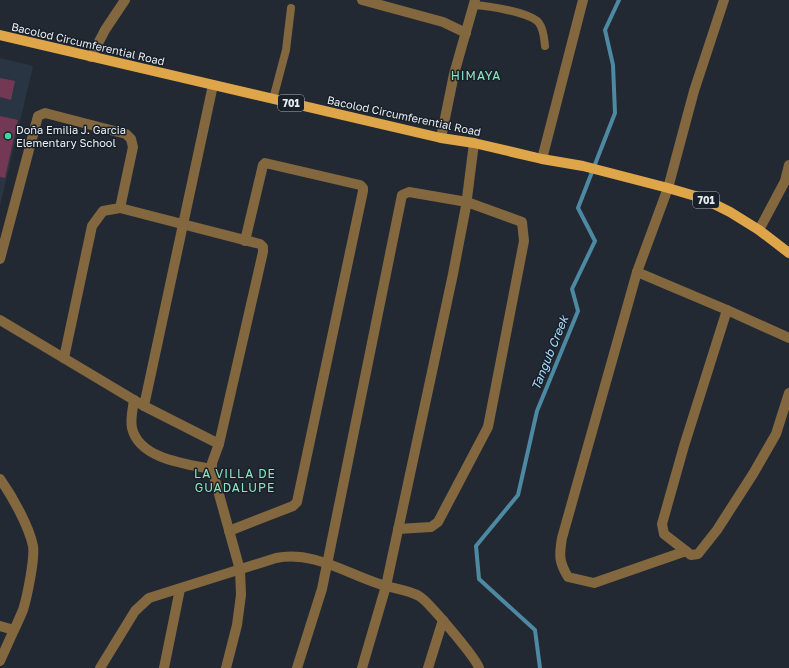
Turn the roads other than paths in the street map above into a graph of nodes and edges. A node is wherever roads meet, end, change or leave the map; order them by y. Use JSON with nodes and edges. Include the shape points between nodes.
{"nodes":[{"id":1,"x":125,"y":0,"type":"edge"},
{"id":2,"x":362,"y":0,"type":"edge"},
{"id":3,"x":582,"y":0,"type":"edge"},
{"id":4,"x":724,"y":0,"type":"edge"},
{"id":5,"x":373,"y":1,"type":"edge"},
{"id":6,"x":474,"y":2,"type":"edge"},
{"id":7,"x":291,"y":8,"type":"dead end"},
{"id":8,"x":466,"y":33,"type":"junction"},
{"id":9,"x":0,"y":35,"type":"edge"},
{"id":10,"x":545,"y":46,"type":"dead end"},
{"id":11,"x":91,"y":57,"type":"junction"},
{"id":12,"x":214,"y":85,"type":"junction"},
{"id":13,"x":273,"y":99,"type":"junction"},
{"id":14,"x":441,"y":138,"type":"junction"},
{"id":15,"x":474,"y":143,"type":"junction"},
{"id":16,"x":542,"y":159,"type":"junction"},
{"id":17,"x":789,"y":165,"type":"edge"},
{"id":18,"x":787,"y":181,"type":"edge"},
{"id":19,"x":668,"y":188,"type":"junction"},
{"id":20,"x":467,"y":202,"type":"junction"},
{"id":21,"x":120,"y":208,"type":"junction"},
{"id":22,"x":183,"y":225,"type":"junction"},
{"id":23,"x":760,"y":230,"type":"junction"},
{"id":24,"x":245,"y":241,"type":"junction"},
{"id":25,"x":789,"y":252,"type":"edge"},
{"id":26,"x":0,"y":259,"type":"edge"},
{"id":27,"x":637,"y":272,"type":"junction"},
{"id":28,"x":727,"y":310,"type":"junction"},
{"id":29,"x":0,"y":320,"type":"edge"},
{"id":30,"x":789,"y":338,"type":"edge"},
{"id":31,"x":64,"y":358,"type":"junction"},
{"id":32,"x":789,"y":393,"type":"edge"},
{"id":33,"x":134,"y":400,"type":"junction"},
{"id":34,"x":144,"y":406,"type":"junction"},
{"id":35,"x":219,"y":444,"type":"junction"},
{"id":36,"x":212,"y":469,"type":"junction"},
{"id":37,"x":0,"y":479,"type":"edge"},
{"id":38,"x":398,"y":530,"type":"junction"},
{"id":39,"x":229,"y":531,"type":"junction"},
{"id":40,"x":686,"y":551,"type":"junction"},
{"id":41,"x":327,"y":563,"type":"junction"},
{"id":42,"x":240,"y":570,"type":"junction"},
{"id":43,"x":386,"y":586,"type":"junction"},
{"id":44,"x":180,"y":589,"type":"junction"},
{"id":45,"x":443,"y":620,"type":"junction"},
{"id":46,"x":0,"y":626,"type":"edge"},
{"id":47,"x":14,"y":630,"type":"junction"},
{"id":48,"x":0,"y":661,"type":"edge"},
{"id":49,"x":100,"y":668,"type":"edge"},
{"id":50,"x":164,"y":668,"type":"edge"},
{"id":51,"x":226,"y":668,"type":"edge"},
{"id":52,"x":297,"y":668,"type":"edge"},
{"id":53,"x":362,"y":668,"type":"edge"},
{"id":54,"x":428,"y":668,"type":"edge"},
{"id":55,"x":479,"y":668,"type":"edge"}],
"edges":[{"from":1,"to":11,"type":"street"},
{"from":2,"to":5,"type":"street"},
{"from":3,"to":16,"type":"street"},
{"from":4,"to":19,"type":"street","via":[[694,91]]},
{"from":5,"to":8,"type":"street","via":[[443,22]]},
{"from":6,"to":8,"type":"street"},
{"from":6,"to":10,"type":"lane","via":[[531,17],[539,22]]},
{"from":7,"to":13,"type":"lane","via":[[286,50]]},
{"from":8,"to":14,"type":"street","via":[[454,74]]},
{"from":9,"to":11,"type":"main road","name":"Bacolod Circumferential Road","number":"701"},
{"from":11,"to":12,"type":"main road","name":"Bacolod Circumferential Road","number":"701"},
{"from":12,"to":13,"type":"main road","name":"Bacolod Circumferential Road","number":"701"},
{"from":12,"to":22,"type":"street"},
{"from":13,"to":14,"type":"main road","name":"Bacolod Circumferential Road","number":"701"},
{"from":14,"to":15,"type":"main road","name":"Bacolod Circumferential Road","number":"701"},
{"from":15,"to":16,"type":"main road","name":"Bacolod Circumferential Road","number":"701"},
{"from":15,"to":20,"type":"street"},
{"from":16,"to":19,"type":"main road","name":"Bacolod Circumferential Road","number":"701","via":[[583,166]]},
{"from":17,"to":18,"type":"street"},
{"from":18,"to":23,"type":"street"},
{"from":19,"to":23,"type":"main road","name":"Bacolod Circumferential Road","number":"701","via":[[702,198]]},
{"from":19,"to":27,"type":"street"},
{"from":20,"to":38,"type":"street"},
{"from":20,"to":38,"type":"street","via":[[522,222],[524,241],[490,421],[438,522],[431,527]]},
{"from":20,"to":41,"type":"street","via":[[409,192],[402,195]]},
{"from":21,"to":22,"type":"street"},
{"from":21,"to":26,"type":"street","via":[[133,147],[132,139],[126,134],[41,114],[38,116]]},
{"from":21,"to":31,"type":"street","via":[[103,211],[92,226]]},
{"from":22,"to":24,"type":"street"},
{"from":22,"to":34,"type":"street"},
{"from":23,"to":25,"type":"main road","name":"Bacolod Circumferential Road","number":"701"},
{"from":24,"to":35,"type":"street","via":[[260,244],[263,252]]},
{"from":24,"to":39,"type":"street","via":[[265,163],[360,185],[363,188],[297,502],[293,506]]},
{"from":27,"to":28,"type":"street"},
{"from":27,"to":40,"type":"street","via":[[562,538],[559,554],[561,566],[568,577],[594,583]]},
{"from":28,"to":30,"type":"street"},
{"from":28,"to":40,"type":"street","via":[[662,524],[664,534]]},
{"from":29,"to":31,"type":"street"},
{"from":31,"to":33,"type":"street"},
{"from":32,"to":40,"type":"street","via":[[776,434],[717,530],[698,554]]},
{"from":33,"to":34,"type":"street"},
{"from":33,"to":36,"type":"street","via":[[131,426],[135,437],[149,451],[173,461]]},
{"from":34,"to":35,"type":"street"},
{"from":35,"to":36,"type":"street"},
{"from":36,"to":39,"type":"street"},
{"from":37,"to":47,"type":"street","via":[[29,533],[33,548],[32,569],[23,610]]},
{"from":38,"to":43,"type":"street"},
{"from":39,"to":42,"type":"street"},
{"from":41,"to":42,"type":"street","via":[[293,555]]},
{"from":41,"to":43,"type":"street"},
{"from":41,"to":52,"type":"street","via":[[322,589]]},
{"from":42,"to":44,"type":"street"},
{"from":42,"to":51,"type":"street","via":[[241,595]]},
{"from":43,"to":45,"type":"street","via":[[419,596]]},
{"from":43,"to":53,"type":"street"},
{"from":44,"to":49,"type":"street","via":[[149,598],[141,604]]},
{"from":44,"to":50,"type":"street"},
{"from":45,"to":54,"type":"street"},
{"from":45,"to":55,"type":"street"},
{"from":46,"to":47,"type":"street"},
{"from":47,"to":48,"type":"street"}]}
